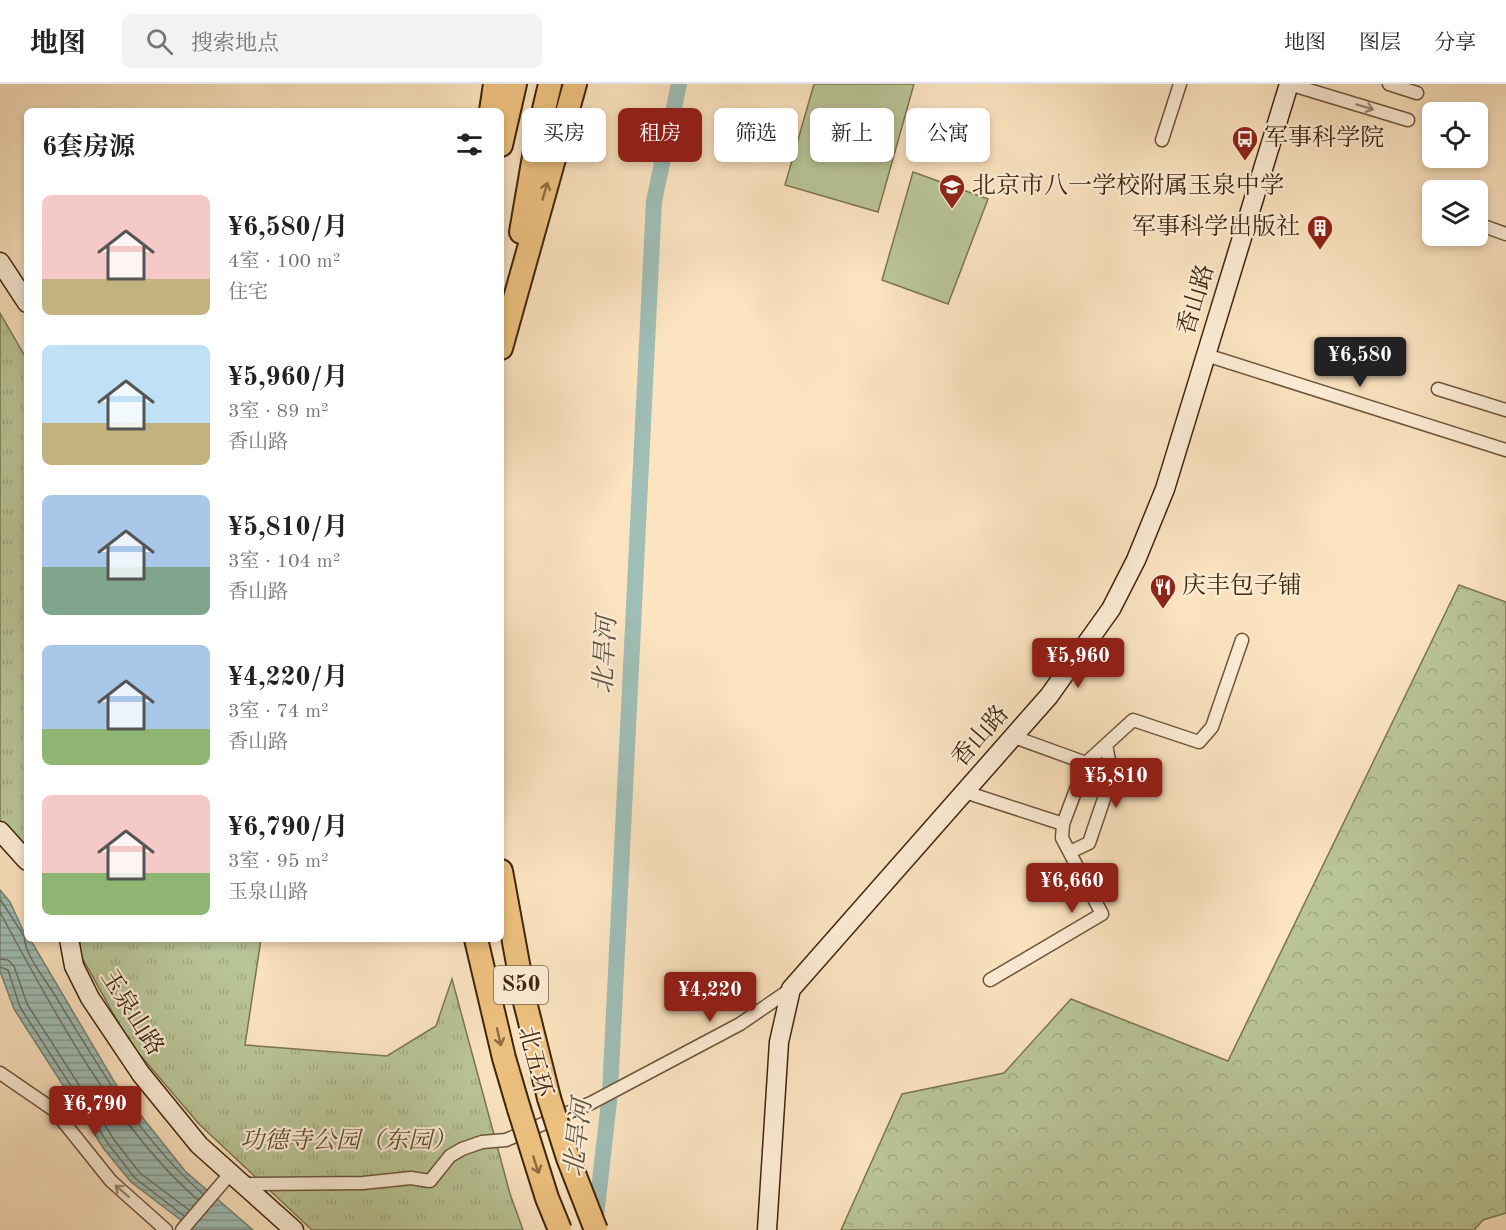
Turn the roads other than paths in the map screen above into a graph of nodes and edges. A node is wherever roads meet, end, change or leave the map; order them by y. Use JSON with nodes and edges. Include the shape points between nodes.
{"nodes":[{"id":1,"x":495,"y":84,"type":"edge"},
{"id":2,"x":515,"y":84,"type":"edge"},
{"id":3,"x":550,"y":84,"type":"edge"},
{"id":4,"x":575,"y":84,"type":"edge"},
{"id":5,"x":1180,"y":84,"type":"edge"},
{"id":6,"x":1289,"y":84,"type":"edge"},
{"id":7,"x":1389,"y":84,"type":"edge"},
{"id":8,"x":1417,"y":93,"type":"dead end"},
{"id":9,"x":491,"y":108,"type":"edge"},
{"id":10,"x":1408,"y":120,"type":"dead end"},
{"id":11,"x":504,"y":132,"type":"edge"},
{"id":12,"x":1162,"y":140,"type":"dead end"},
{"id":13,"x":1488,"y":228,"type":"edge"},
{"id":14,"x":1506,"y":234,"type":"edge"},
{"id":15,"x":0,"y":262,"type":"edge"},
{"id":16,"x":24,"y":298,"type":"edge"},
{"id":17,"x":504,"y":330,"type":"edge"},
{"id":18,"x":504,"y":336,"type":"edge"},
{"id":19,"x":1206,"y":355,"type":"junction"},
{"id":20,"x":1438,"y":389,"type":"dead end"},
{"id":21,"x":1506,"y":410,"type":"edge"},
{"id":22,"x":1506,"y":450,"type":"edge"},
{"id":23,"x":1242,"y":640,"type":"dead end"},
{"id":24,"x":1014,"y":737,"type":"junction"},
{"id":25,"x":1106,"y":745,"type":"junction"},
{"id":26,"x":1086,"y":763,"type":"junction"},
{"id":27,"x":964,"y":792,"type":"junction"},
{"id":28,"x":1063,"y":824,"type":"junction"},
{"id":29,"x":0,"y":831,"type":"edge"},
{"id":30,"x":1070,"y":852,"type":"junction"},
{"id":31,"x":24,"y":858,"type":"edge"},
{"id":32,"x":504,"y":887,"type":"edge"},
{"id":33,"x":70,"y":942,"type":"edge"},
{"id":34,"x":477,"y":942,"type":"edge"},
{"id":35,"x":990,"y":980,"type":"dead end"},
{"id":36,"x":791,"y":988,"type":"junction"},
{"id":37,"x":0,"y":1073,"type":"edge"},
{"id":38,"x":230,"y":1174,"type":"junction"},
{"id":39,"x":251,"y":1184,"type":"dead end"},
{"id":40,"x":166,"y":1230,"type":"edge"},
{"id":41,"x":182,"y":1230,"type":"edge"},
{"id":42,"x":294,"y":1230,"type":"edge"},
{"id":43,"x":560,"y":1230,"type":"edge"},
{"id":44,"x":596,"y":1230,"type":"edge"},
{"id":45,"x":767,"y":1230,"type":"edge"}],
"edges":[{"from":1,"to":9,"type":"highway"},
{"from":2,"to":11,"type":"highway"},
{"from":3,"to":17,"type":"highway"},
{"from":18,"to":4,"type":"highway","one_way":true},
{"from":5,"to":12,"type":"street"},
{"from":6,"to":10,"type":"street","one_way":true},
{"from":6,"to":19,"type":"street","name":"香山路"},
{"from":7,"to":8,"type":"street"},
{"from":13,"to":14,"type":"street"},
{"from":15,"to":16,"type":"street"},
{"from":19,"to":22,"type":"street"},
{"from":19,"to":24,"type":"street","name":"香山路","via":[[1165,489],[1136,560],[1111,609],[1078,658]]},
{"from":20,"to":21,"type":"street"},
{"from":23,"to":25,"type":"street","via":[[1212,727],[1199,742],[1133,720]]},
{"from":24,"to":26,"type":"street"},
{"from":24,"to":27,"type":"street","name":"香山路"},
{"from":25,"to":26,"type":"street"},
{"from":25,"to":30,"type":"street","via":[[1112,775],[1089,843]]},
{"from":26,"to":28,"type":"street"},
{"from":27,"to":28,"type":"street"},
{"from":27,"to":36,"type":"street","name":"香山路"},
{"from":28,"to":30,"type":"street","via":[[1062,838]]},
{"from":29,"to":31,"type":"street"},
{"from":30,"to":35,"type":"street","via":[[1102,914]]},
{"from":32,"to":44,"type":"highway","name":"北五环","number":"S50","bridge":true,"via":[[525,1002],[549,1098]]},
{"from":33,"to":38,"type":"street","name":"玉泉山路","via":[[74,966],[90,998],[141,1074],[199,1145]]},
{"from":34,"to":43,"type":"highway","name":"北五环","number":"S50","one_way":true,"bridge":true,"via":[[504,1058]]},
{"from":36,"to":39,"type":"street","via":[[740,1024],[591,1103],[506,1140],[462,1149],[450,1156],[430,1181],[411,1178],[363,1183]]},
{"from":36,"to":45,"type":"street","name":"香山路","via":[[779,1042]]},
{"from":40,"to":37,"type":"street","one_way":true,"via":[[111,1181],[54,1110]]},
{"from":38,"to":41,"type":"street"},
{"from":38,"to":42,"type":"street","name":"玉泉山路"}]}
